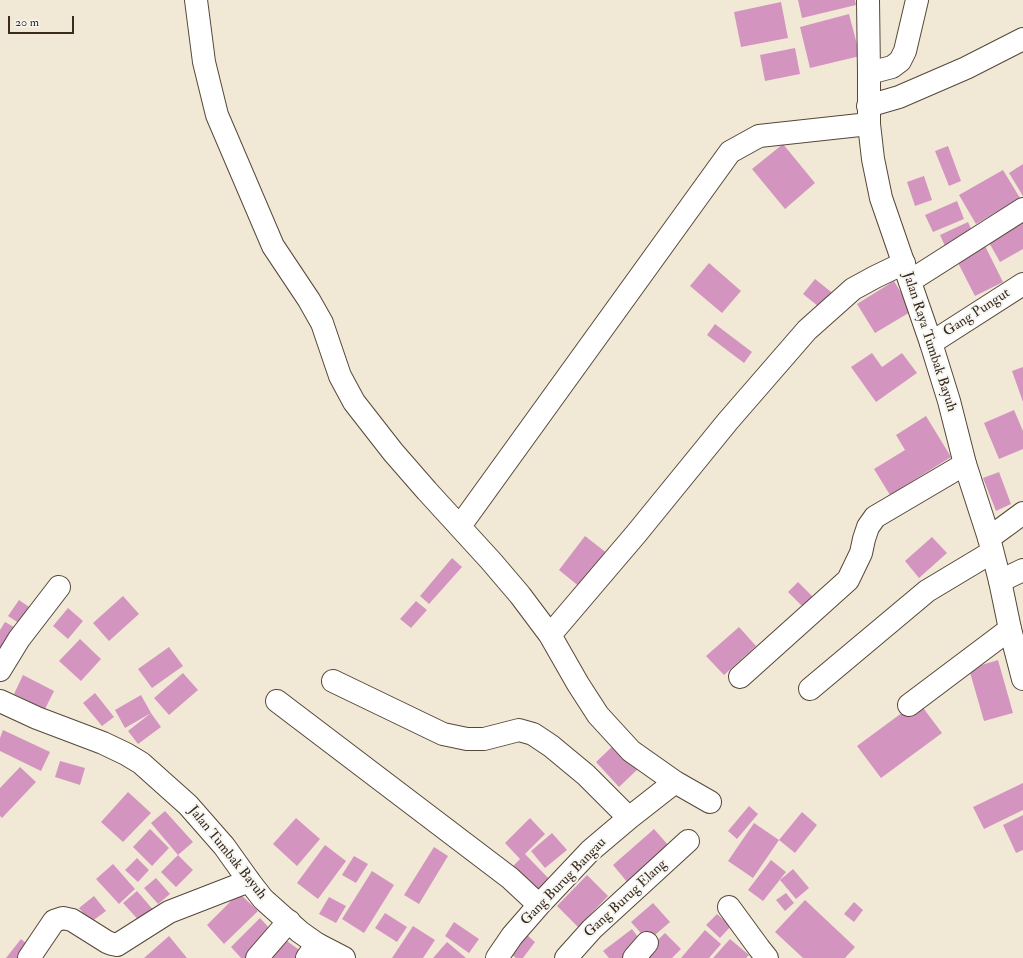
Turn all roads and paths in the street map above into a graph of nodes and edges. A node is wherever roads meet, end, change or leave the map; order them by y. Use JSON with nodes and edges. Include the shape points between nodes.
{"nodes":[{"id":1,"x":196,"y":0,"type":"edge"},
{"id":2,"x":868,"y":0,"type":"edge"},
{"id":3,"x":917,"y":0,"type":"edge"},
{"id":4,"x":1023,"y":39,"type":"edge"},
{"id":5,"x":869,"y":73,"type":"junction"},
{"id":6,"x":868,"y":115,"type":"junction"},
{"id":7,"x":1023,"y":209,"type":"edge"},
{"id":8,"x":907,"y":272,"type":"junction"},
{"id":9,"x":1023,"y":284,"type":"edge"},
{"id":10,"x":931,"y":343,"type":"junction"},
{"id":11,"x":965,"y":464,"type":"junction"},
{"id":12,"x":1023,"y":513,"type":"edge"},
{"id":13,"x":460,"y":526,"type":"junction"},
{"id":14,"x":990,"y":545,"type":"junction"},
{"id":15,"x":1023,"y":570,"type":"edge"},
{"id":16,"x":1000,"y":581,"type":"junction"},
{"id":17,"x":59,"y":587,"type":"dead end"},
{"id":18,"x":1010,"y":629,"type":"junction"},
{"id":19,"x":550,"y":634,"type":"junction"},
{"id":20,"x":0,"y":670,"type":"edge"},
{"id":21,"x":740,"y":677,"type":"dead end"},
{"id":22,"x":1023,"y":679,"type":"edge"},
{"id":23,"x":333,"y":681,"type":"dead end"},
{"id":24,"x":810,"y":689,"type":"dead end"},
{"id":25,"x":0,"y":701,"type":"edge"},
{"id":26,"x":277,"y":701,"type":"dead end"},
{"id":27,"x":909,"y":705,"type":"dead end"},
{"id":28,"x":675,"y":782,"type":"junction"},
{"id":29,"x":710,"y":802,"type":"dead end"},
{"id":30,"x":629,"y":818,"type":"junction"},
{"id":31,"x":688,"y":841,"type":"dead end"},
{"id":32,"x":249,"y":881,"type":"junction"},
{"id":33,"x":539,"y":905,"type":"junction"},
{"id":34,"x":729,"y":907,"type":"dead end"},
{"id":35,"x":289,"y":921,"type":"junction"},
{"id":36,"x":312,"y":951,"type":"edge"},
{"id":37,"x":759,"y":955,"type":"edge"},
{"id":38,"x":29,"y":958,"type":"edge"},
{"id":39,"x":257,"y":958,"type":"edge"},
{"id":40,"x":344,"y":958,"type":"edge"},
{"id":41,"x":497,"y":958,"type":"edge"},
{"id":42,"x":566,"y":958,"type":"edge"}],
"edges":[{"from":1,"to":13,"type":"street","via":[[204,62],[217,115],[272,246],[322,323],[340,376],[354,402],[426,491]]},
{"from":2,"to":5,"type":"street","name":"Jalan Raya Tumbak Bayuh"},
{"from":3,"to":5,"type":"street","via":[[905,51],[900,61],[892,67]]},
{"from":4,"to":6,"type":"street","via":[[966,68],[899,97]]},
{"from":5,"to":6,"type":"street","name":"Jalan Raya Tumbak Bayuh"},
{"from":6,"to":8,"type":"street","name":"Jalan Raya Tumbak Bayuh","via":[[881,198]]},
{"from":6,"to":13,"type":"street","via":[[758,136],[730,152]]},
{"from":7,"to":8,"type":"street"},
{"from":8,"to":10,"type":"street","name":"Jalan Raya Tumbak Bayuh"},
{"from":8,"to":19,"type":"street","via":[[875,276],[853,289],[807,330]]},
{"from":9,"to":10,"type":"street","name":"Gang Pungut"},
{"from":10,"to":11,"type":"street","name":"Jalan Raya Tumbak Bayuh"},
{"from":11,"to":14,"type":"street","name":"Jalan Raya Tumbak Bayuh"},
{"from":11,"to":21,"type":"street","via":[[875,517],[868,527],[861,553],[848,580]]},
{"from":12,"to":14,"type":"street"},
{"from":13,"to":19,"type":"street","via":[[492,561]]},
{"from":14,"to":16,"type":"street","name":"Jalan Raya Tumbak Bayuh"},
{"from":14,"to":24,"type":"street","via":[[927,592]]},
{"from":15,"to":16,"type":"street"},
{"from":16,"to":18,"type":"street","name":"Jalan Raya Tumbak Bayuh"},
{"from":17,"to":20,"type":"street","via":[[19,639]]},
{"from":18,"to":22,"type":"street","name":"Jalan Raya Tumbak Bayuh"},
{"from":18,"to":27,"type":"street"},
{"from":19,"to":28,"type":"street","via":[[598,715],[631,751]]},
{"from":23,"to":30,"type":"street","via":[[443,734],[467,739],[484,739],[518,730],[533,734],[586,775]]},
{"from":25,"to":32,"type":"street","name":"Jalan Tumbak Bayuh","via":[[103,743],[141,763],[188,805],[224,846]]},
{"from":26,"to":33,"type":"street","via":[[510,878]]},
{"from":28,"to":29,"type":"street"},
{"from":28,"to":30,"type":"street","name":"Gang Burug Bangau"},
{"from":30,"to":33,"type":"street","name":"Gang Burug Bangau","via":[[590,851]]},
{"from":31,"to":42,"type":"street","name":"Gang Burug Elang","via":[[592,929]]},
{"from":32,"to":35,"type":"street","name":"Jalan Tumbak Bayuh","via":[[264,899]]},
{"from":32,"to":38,"type":"street","via":[[169,912],[117,945],[72,920],[64,918],[54,921]]},
{"from":33,"to":41,"type":"street","name":"Gang Burug Bangau"},
{"from":34,"to":37,"type":"street"},
{"from":35,"to":36,"type":"street","name":"Jalan Tumbak Bayuh","via":[[300,932]]},
{"from":35,"to":39,"type":"street"},
{"from":36,"to":40,"type":"street","name":"Jalan Tumbak Bayuh"}]}
